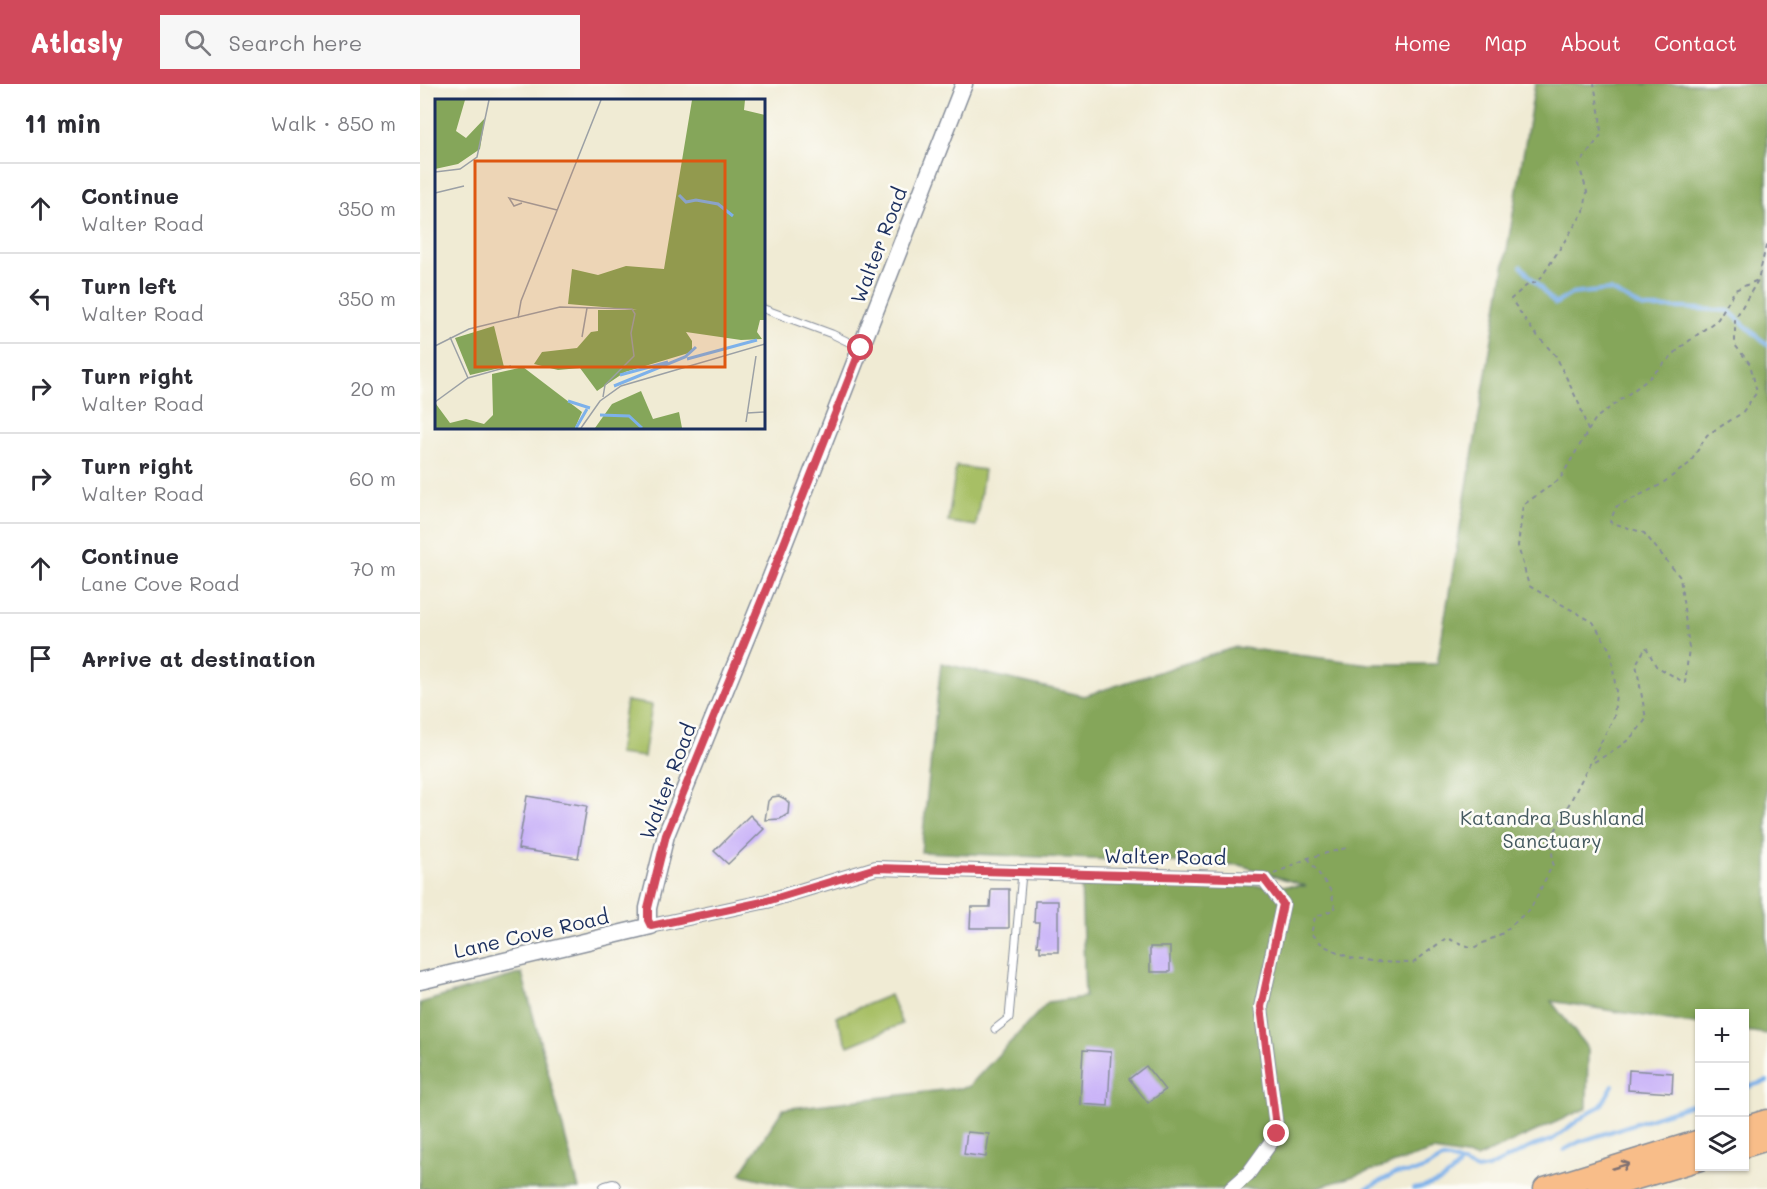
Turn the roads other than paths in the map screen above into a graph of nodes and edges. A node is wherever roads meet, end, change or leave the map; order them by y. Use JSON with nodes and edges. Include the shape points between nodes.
{"nodes":[{"id":1,"x":964,"y":84,"type":"edge"},
{"id":2,"x":765,"y":309,"type":"edge"},
{"id":3,"x":861,"y":348,"type":"junction"},
{"id":4,"x":1022,"y":873,"type":"junction"},
{"id":5,"x":651,"y":926,"type":"junction"},
{"id":6,"x":420,"y":981,"type":"edge"},
{"id":7,"x":994,"y":1029,"type":"dead end"},
{"id":8,"x":1767,"y":1121,"type":"edge"},
{"id":9,"x":1749,"y":1126,"type":"edge"},
{"id":10,"x":1767,"y":1139,"type":"edge"},
{"id":11,"x":1695,"y":1144,"type":"edge"},
{"id":12,"x":1749,"y":1144,"type":"edge"},
{"id":13,"x":1695,"y":1160,"type":"edge"},
{"id":14,"x":1231,"y":1189,"type":"edge"},
{"id":15,"x":1545,"y":1189,"type":"edge"},
{"id":16,"x":1599,"y":1189,"type":"edge"}],
"edges":[{"from":1,"to":3,"type":"street","name":"Walter Road"},
{"from":2,"to":3,"type":"lane"},
{"from":3,"to":5,"type":"street","name":"Walter Road","via":[[666,835],[648,908]]},
{"from":4,"to":5,"type":"street","name":"Walter Road","via":[[876,868],[767,901]]},
{"from":4,"to":7,"type":"lane","via":[[1009,1018]]},
{"from":4,"to":14,"type":"street","name":"Walter Road","via":[[1264,879],[1283,904],[1261,1007],[1277,1134],[1248,1174]]},
{"from":5,"to":6,"type":"street","name":"Lane Cove Road"},
{"from":8,"to":9,"type":"highway"},
{"from":10,"to":12,"type":"highway"},
{"from":15,"to":11,"type":"highway","one_way":true},
{"from":13,"to":16,"type":"highway"}]}
